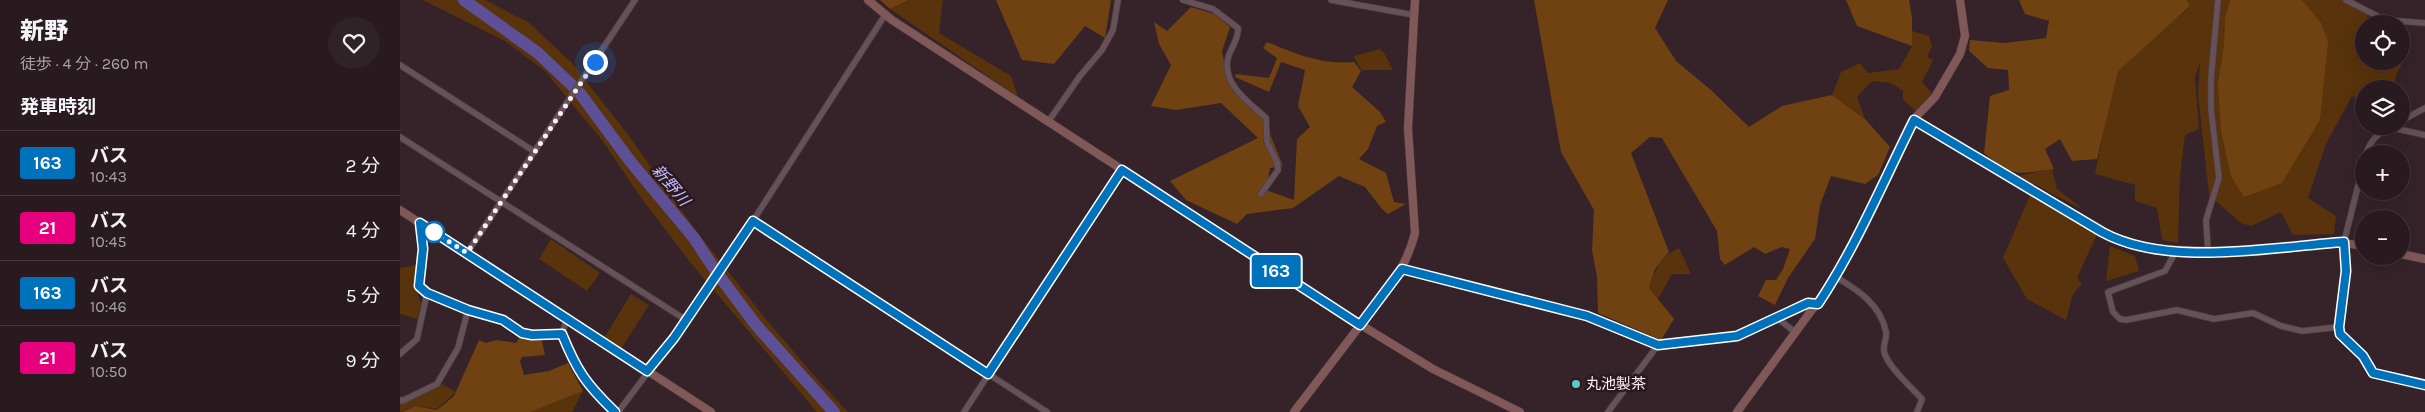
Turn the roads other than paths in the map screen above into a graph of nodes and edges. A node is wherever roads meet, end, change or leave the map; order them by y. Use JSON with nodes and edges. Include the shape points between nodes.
{"nodes":[{"id":1,"x":635,"y":0,"type":"edge"},
{"id":2,"x":868,"y":0,"type":"edge"},
{"id":3,"x":1118,"y":0,"type":"edge"},
{"id":4,"x":1183,"y":0,"type":"edge"},
{"id":5,"x":1331,"y":0,"type":"edge"},
{"id":6,"x":1415,"y":0,"type":"edge"},
{"id":7,"x":1960,"y":0,"type":"edge"},
{"id":8,"x":2218,"y":0,"type":"edge"},
{"id":9,"x":2346,"y":0,"type":"edge"},
{"id":10,"x":885,"y":15,"type":"junction"},
{"id":11,"x":1414,"y":15,"type":"junction"},
{"id":12,"x":2425,"y":22,"type":"edge"},
{"id":13,"x":400,"y":64,"type":"edge"},
{"id":14,"x":2425,"y":108,"type":"edge"},
{"id":15,"x":2410,"y":116,"type":"edge"},
{"id":16,"x":1914,"y":120,"type":"junction"},
{"id":17,"x":1048,"y":122,"type":"junction"},
{"id":18,"x":2410,"y":130,"type":"edge"},
{"id":19,"x":2377,"y":135,"type":"edge"},
{"id":20,"x":2425,"y":135,"type":"edge"},
{"id":21,"x":400,"y":137,"type":"edge"},
{"id":22,"x":2368,"y":145,"type":"edge"},
{"id":23,"x":535,"y":152,"type":"junction"},
{"id":24,"x":1122,"y":170,"type":"junction"},
{"id":25,"x":1261,"y":194,"type":"dead end"},
{"id":26,"x":2355,"y":198,"type":"edge"},
{"id":27,"x":502,"y":202,"type":"junction"},
{"id":28,"x":400,"y":210,"type":"edge"},
{"id":29,"x":753,"y":221,"type":"junction"},
{"id":30,"x":420,"y":223,"type":"junction"},
{"id":31,"x":2344,"y":242,"type":"junction"},
{"id":32,"x":2355,"y":244,"type":"edge"},
{"id":33,"x":2176,"y":251,"type":"junction"},
{"id":34,"x":2208,"y":251,"type":"junction"},
{"id":35,"x":467,"y":253,"type":"junction"},
{"id":36,"x":2410,"y":256,"type":"edge"},
{"id":37,"x":2425,"y":259,"type":"edge"},
{"id":38,"x":1402,"y":269,"type":"junction"},
{"id":39,"x":1836,"y":277,"type":"junction"},
{"id":40,"x":427,"y":293,"type":"junction"},
{"id":41,"x":1818,"y":304,"type":"junction"},
{"id":42,"x":468,"y":310,"type":"junction"},
{"id":43,"x":567,"y":318,"type":"junction"},
{"id":44,"x":1777,"y":318,"type":"junction"},
{"id":45,"x":686,"y":320,"type":"junction"},
{"id":46,"x":1360,"y":325,"type":"junction"},
{"id":47,"x":2339,"y":327,"type":"junction"},
{"id":48,"x":1795,"y":332,"type":"junction"},
{"id":49,"x":562,"y":334,"type":"junction"},
{"id":50,"x":1658,"y":345,"type":"junction"},
{"id":51,"x":400,"y":354,"type":"edge"},
{"id":52,"x":647,"y":371,"type":"junction"},
{"id":53,"x":988,"y":374,"type":"junction"},
{"id":54,"x":2425,"y":385,"type":"edge"},
{"id":55,"x":400,"y":400,"type":"edge"},
{"id":56,"x":616,"y":412,"type":"edge"},
{"id":57,"x":711,"y":412,"type":"edge"},
{"id":58,"x":964,"y":412,"type":"edge"},
{"id":59,"x":1047,"y":412,"type":"edge"},
{"id":60,"x":1294,"y":412,"type":"edge"},
{"id":61,"x":1520,"y":412,"type":"edge"},
{"id":62,"x":1608,"y":412,"type":"edge"},
{"id":63,"x":1737,"y":412,"type":"edge"},
{"id":64,"x":1916,"y":412,"type":"edge"}],
"edges":[{"from":1,"to":23,"type":"street"},
{"from":2,"to":10,"type":"street"},
{"from":3,"to":17,"type":"street","via":[[1112,30],[1102,50]]},
{"from":4,"to":25,"type":"street","via":[[1213,9],[1238,28],[1228,58],[1228,71],[1241,96],[1266,118],[1267,142],[1277,162],[1278,170]]},
{"from":5,"to":11,"type":"street"},
{"from":6,"to":11,"type":"street"},
{"from":7,"to":16,"type":"street","via":[[1965,36],[1963,46],[1935,97]]},
{"from":8,"to":34,"type":"street","via":[[2211,109],[2219,178],[2206,220]]},
{"from":9,"to":12,"type":"street","via":[[2385,20]]},
{"from":10,"to":17,"type":"street"},
{"from":10,"to":29,"type":"street"},
{"from":11,"to":38,"type":"street","via":[[1408,128],[1414,233]]},
{"from":13,"to":23,"type":"street"},
{"from":14,"to":15,"type":"street"},
{"from":16,"to":33,"type":"street","via":[[2111,237],[2134,245]]},
{"from":16,"to":39,"type":"street"},
{"from":17,"to":24,"type":"street"},
{"from":18,"to":20,"type":"street"},
{"from":19,"to":22,"type":"street"},
{"from":21,"to":27,"type":"street"},
{"from":23,"to":27,"type":"street"},
{"from":24,"to":46,"type":"street"},
{"from":24,"to":53,"type":"street"},
{"from":26,"to":31,"type":"street"},
{"from":27,"to":35,"type":"street"},
{"from":27,"to":45,"type":"street"},
{"from":28,"to":30,"type":"street"},
{"from":29,"to":45,"type":"street"},
{"from":29,"to":53,"type":"street"},
{"from":30,"to":35,"type":"street"},
{"from":30,"to":40,"type":"street","via":[[423,249],[419,286]]},
{"from":31,"to":32,"type":"street"},
{"from":31,"to":34,"type":"street","via":[[2258,252]]},
{"from":31,"to":47,"type":"street","via":[[2346,271]]},
{"from":33,"to":34,"type":"street"},
{"from":33,"to":47,"type":"street","via":[[2165,271],[2108,292],[2113,312],[2120,319],[2177,310],[2214,319],[2253,313],[2281,326],[2302,331]]},
{"from":35,"to":43,"type":"street"},
{"from":36,"to":37,"type":"street"},
{"from":38,"to":46,"type":"street"},
{"from":38,"to":50,"type":"street","via":[[1587,316]]},
{"from":39,"to":41,"type":"street"},
{"from":39,"to":64,"type":"street","via":[[1872,303],[1880,315],[1886,333],[1884,351],[1922,399]]},
{"from":40,"to":42,"type":"street"},
{"from":40,"to":51,"type":"street","via":[[417,339]]},
{"from":41,"to":44,"type":"street","via":[[1808,303]]},
{"from":41,"to":48,"type":"street"},
{"from":42,"to":49,"type":"street","via":[[503,320],[522,333]]},
{"from":42,"to":55,"type":"street","via":[[458,348],[437,384]]},
{"from":43,"to":49,"type":"street"},
{"from":43,"to":52,"type":"street"},
{"from":44,"to":48,"type":"street"},
{"from":44,"to":50,"type":"street","via":[[1737,336]]},
{"from":45,"to":52,"type":"street"},
{"from":46,"to":60,"type":"street"},
{"from":46,"to":61,"type":"street","via":[[1433,369]]},
{"from":47,"to":54,"type":"street","via":[[2340,334],[2363,356],[2373,373]]},
{"from":48,"to":63,"type":"street"},
{"from":49,"to":56,"type":"street","via":[[575,365],[590,388]]},
{"from":50,"to":62,"type":"street"},
{"from":52,"to":56,"type":"street"},
{"from":52,"to":57,"type":"street"},
{"from":53,"to":58,"type":"street"},
{"from":53,"to":59,"type":"street"}]}
